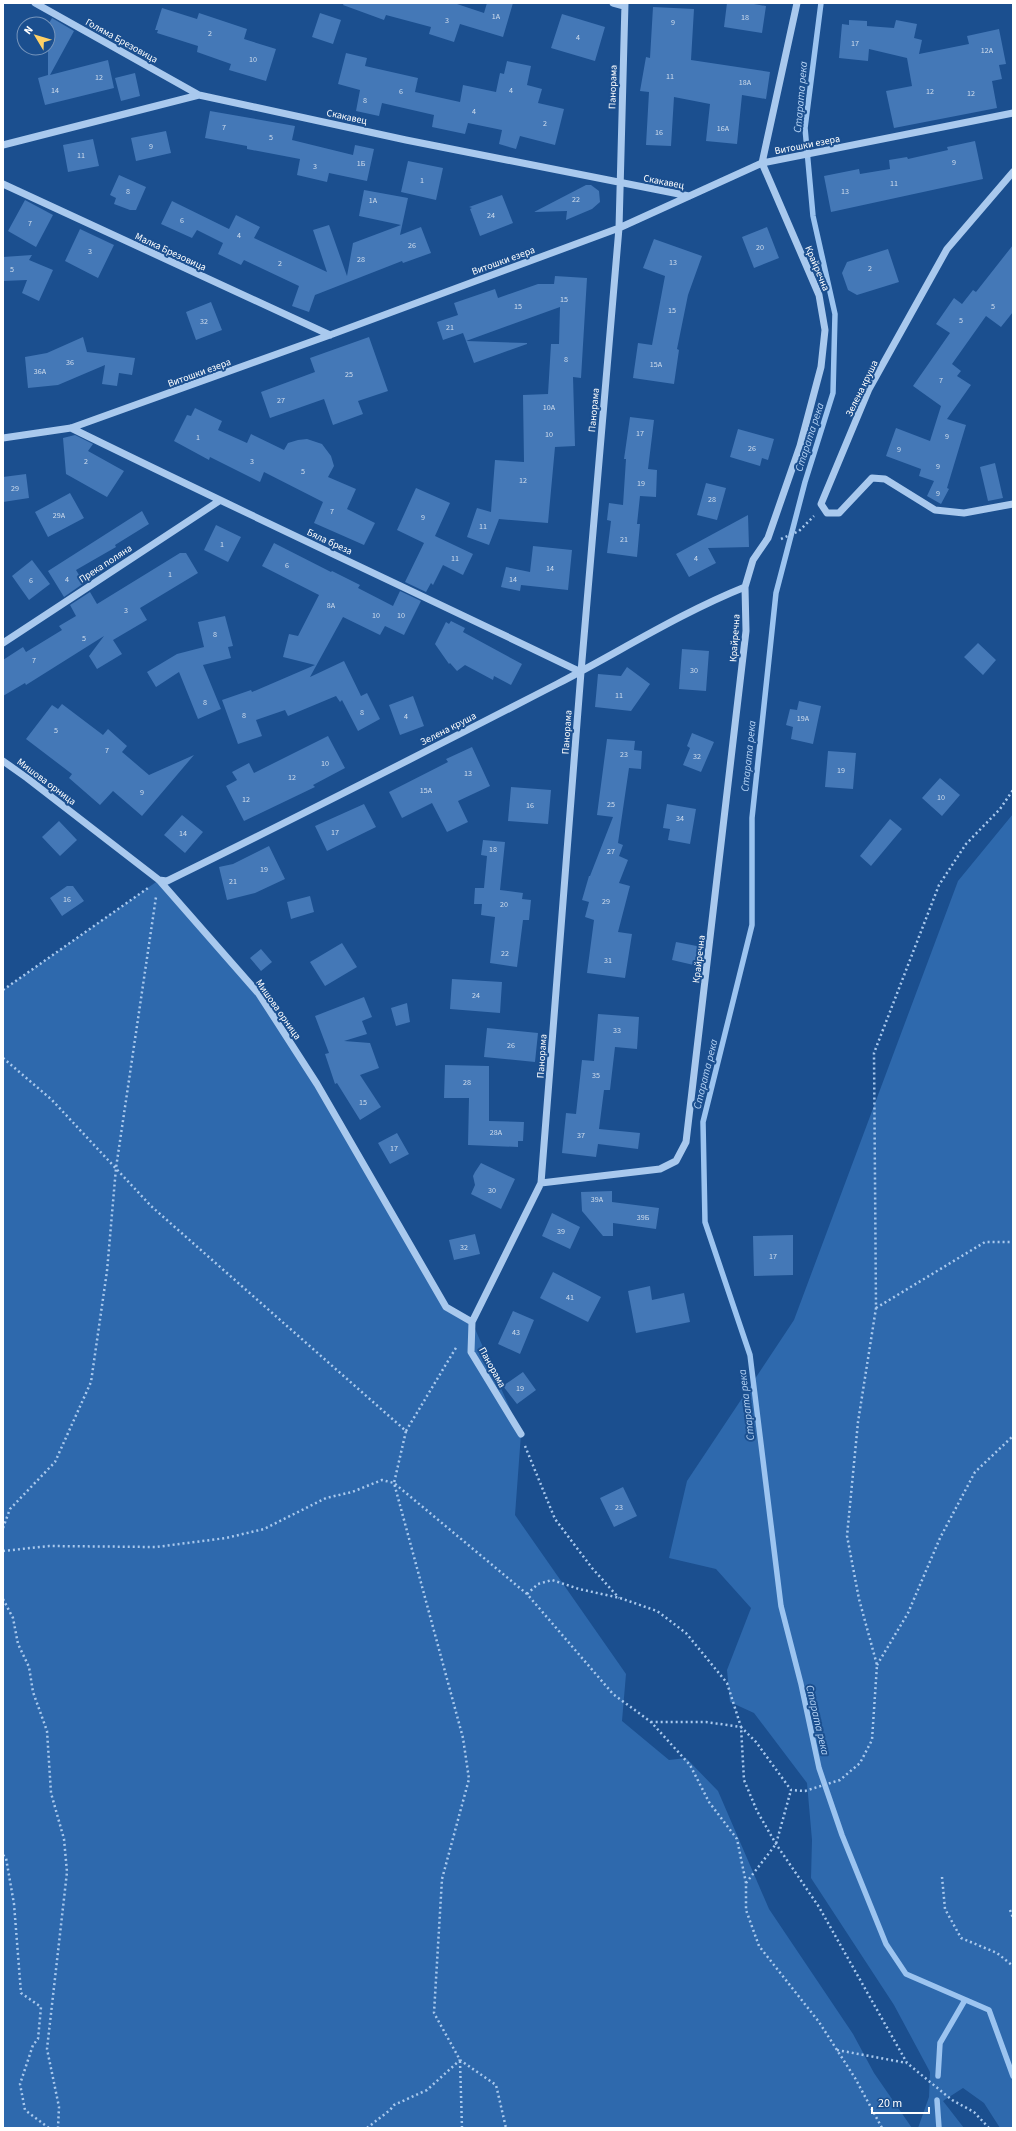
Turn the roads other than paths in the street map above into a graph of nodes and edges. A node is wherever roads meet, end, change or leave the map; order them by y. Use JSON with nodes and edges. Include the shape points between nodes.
{"nodes":[{"id":1,"x":35,"y":3,"type":"edge"},
{"id":2,"x":613,"y":3,"type":"edge"},
{"id":3,"x":797,"y":3,"type":"edge"},
{"id":4,"x":624,"y":5,"type":"edge"},
{"id":5,"x":200,"y":94,"type":"junction"},
{"id":6,"x":1013,"y":113,"type":"edge"},
{"id":7,"x":3,"y":145,"type":"edge"},
{"id":8,"x":762,"y":163,"type":"junction"},
{"id":9,"x":1013,"y":172,"type":"edge"},
{"id":10,"x":618,"y":182,"type":"junction"},
{"id":11,"x":3,"y":184,"type":"edge"},
{"id":12,"x":689,"y":196,"type":"junction"},
{"id":13,"x":619,"y":228,"type":"junction"},
{"id":14,"x":330,"y":335,"type":"junction"},
{"id":15,"x":72,"y":428,"type":"junction"},
{"id":16,"x":3,"y":438,"type":"edge"},
{"id":17,"x":219,"y":501,"type":"junction"},
{"id":18,"x":1013,"y":504,"type":"edge"},
{"id":19,"x":745,"y":587,"type":"junction"},
{"id":20,"x":3,"y":643,"type":"edge"},
{"id":21,"x":581,"y":672,"type":"junction"},
{"id":22,"x":3,"y":761,"type":"edge"},
{"id":23,"x":159,"y":880,"type":"junction"},
{"id":24,"x":541,"y":1183,"type":"junction"},
{"id":25,"x":472,"y":1322,"type":"junction"},
{"id":26,"x":521,"y":1434,"type":"road end"}],
"edges":[{"from":1,"to":5,"type":"street","name":"Голяма Брезовица"},
{"from":2,"to":4,"type":"street"},
{"from":3,"to":8,"type":"street"},
{"from":4,"to":10,"type":"street","name":"Панорама"},
{"from":5,"to":7,"type":"street","name":"Скакавец"},
{"from":5,"to":10,"type":"street","name":"Скакавец","via":[[406,140]]},
{"from":6,"to":8,"type":"street","name":"Витошки езера"},
{"from":8,"to":12,"type":"street","name":"Витошки езера"},
{"from":8,"to":19,"type":"street","name":"Крайречна","via":[[819,295],[825,330],[821,367],[800,446],[768,538],[753,560]]},
{"from":9,"to":18,"type":"street","name":"Зелена круша","via":[[947,249],[869,389],[822,500],[822,508],[831,514],[839,513],[872,478],[885,479],[935,510],[964,513]]},
{"from":10,"to":12,"type":"street","name":"Скакавец"},
{"from":10,"to":13,"type":"street","name":"Панорама"},
{"from":11,"to":14,"type":"street","name":"Малка Брезовица"},
{"from":12,"to":13,"type":"street","name":"Витошки езера"},
{"from":13,"to":14,"type":"street","name":"Витошки езера"},
{"from":13,"to":21,"type":"street","name":"Панорама"},
{"from":14,"to":15,"type":"street","name":"Витошки езера"},
{"from":15,"to":16,"type":"street","name":"Витошки езера"},
{"from":15,"to":17,"type":"street","name":"Бяла бреза"},
{"from":17,"to":20,"type":"street","name":"Прека поляна"},
{"from":17,"to":21,"type":"street","name":"Бяла бреза","via":[[336,554]]},
{"from":19,"to":21,"type":"street","name":"Зелена круша","via":[[720,597]]},
{"from":19,"to":24,"type":"street","name":"Крайречна","via":[[746,631],[686,1142],[676,1162],[660,1169]]},
{"from":21,"to":23,"type":"street","name":"Зелена круша","via":[[302,815],[166,881]]},
{"from":21,"to":24,"type":"street","name":"Панорама"},
{"from":22,"to":23,"type":"street","name":"Мишова орница"},
{"from":23,"to":25,"type":"street","name":"Мишова орница","via":[[259,994],[317,1084],[446,1307]]},
{"from":24,"to":25,"type":"street","name":"Панорама"},
{"from":25,"to":26,"type":"street","name":"Панорама","via":[[471,1352]]}]}
